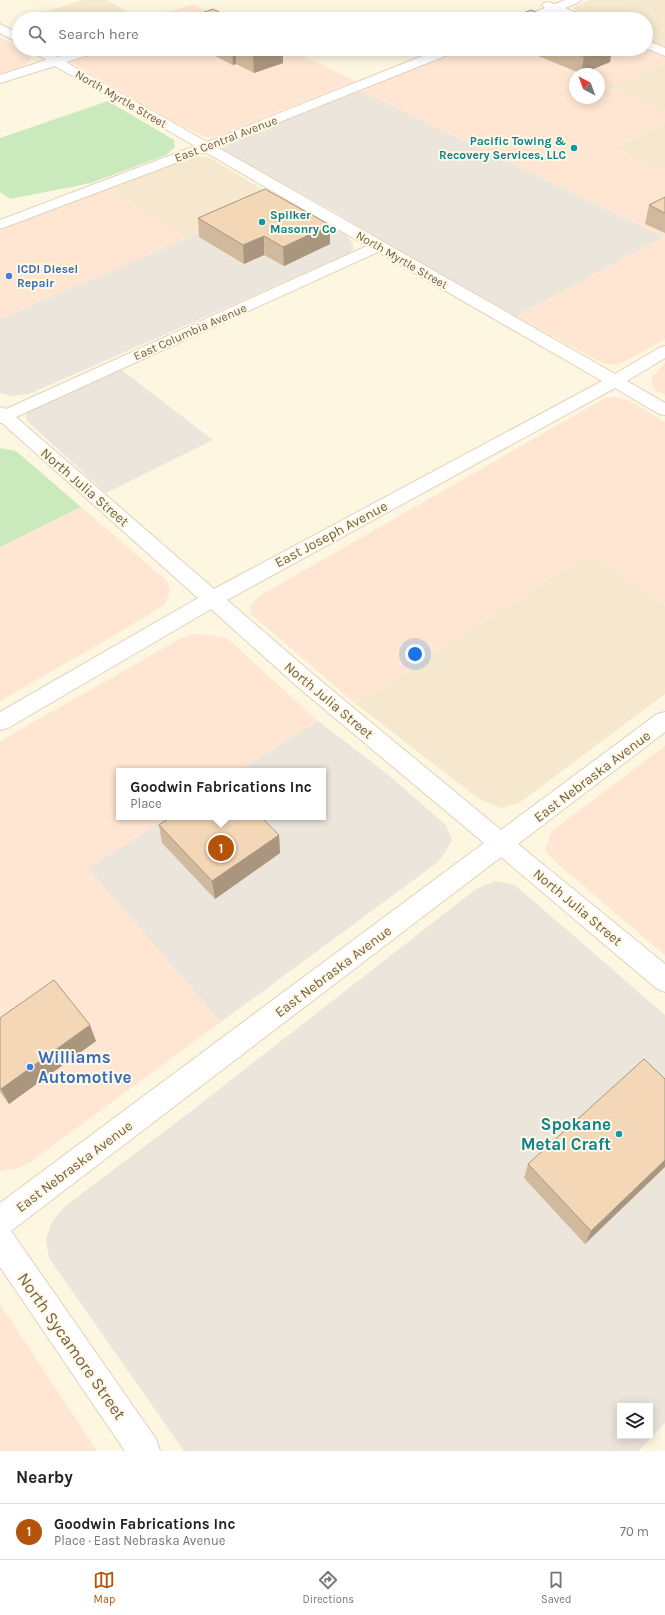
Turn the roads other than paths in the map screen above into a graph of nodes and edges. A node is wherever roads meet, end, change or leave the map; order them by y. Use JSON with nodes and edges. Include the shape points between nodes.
{"nodes":[{"id":1,"x":535,"y":0,"type":"edge"},
{"id":2,"x":575,"y":0,"type":"edge"},
{"id":3,"x":554,"y":8,"type":"junction"},
{"id":4,"x":544,"y":12,"type":"edge"},
{"id":5,"x":564,"y":12,"type":"edge"},
{"id":6,"x":0,"y":28,"type":"edge"},
{"id":7,"x":12,"y":35,"type":"edge"},
{"id":8,"x":653,"y":47,"type":"edge"},
{"id":9,"x":665,"y":52,"type":"edge"},
{"id":10,"x":47,"y":56,"type":"edge"},
{"id":11,"x":72,"y":56,"type":"edge"},
{"id":12,"x":434,"y":56,"type":"edge"},
{"id":13,"x":55,"y":61,"type":"junction"},
{"id":14,"x":0,"y":79,"type":"edge"},
{"id":15,"x":206,"y":147,"type":"junction"},
{"id":16,"x":0,"y":225,"type":"edge"},
{"id":17,"x":379,"y":246,"type":"junction"},
{"id":18,"x":665,"y":351,"type":"edge"},
{"id":19,"x":615,"y":381,"type":"junction"},
{"id":20,"x":665,"y":410,"type":"edge"},
{"id":21,"x":2,"y":415,"type":"edge"},
{"id":22,"x":212,"y":599,"type":"junction"},
{"id":23,"x":665,"y":720,"type":"edge"},
{"id":24,"x":0,"y":722,"type":"edge"},
{"id":25,"x":502,"y":844,"type":"junction"},
{"id":26,"x":665,"y":980,"type":"edge"},
{"id":27,"x":0,"y":1221,"type":"edge"},
{"id":28,"x":0,"y":1241,"type":"edge"},
{"id":29,"x":144,"y":1451,"type":"edge"}],
"edges":[{"from":1,"to":3,"type":"street"},
{"from":2,"to":3,"type":"street"},
{"from":3,"to":4,"type":"street"},
{"from":3,"to":5,"type":"street"},
{"from":6,"to":7,"type":"street"},
{"from":8,"to":9,"type":"street"},
{"from":10,"to":13,"type":"street","name":"North Myrtle Street"},
{"from":11,"to":13,"type":"street"},
{"from":12,"to":15,"type":"street","name":"East Central Avenue"},
{"from":13,"to":14,"type":"street"},
{"from":13,"to":15,"type":"street","name":"North Myrtle Street"},
{"from":15,"to":16,"type":"street","name":"East Central Avenue"},
{"from":15,"to":17,"type":"street","name":"North Myrtle Street"},
{"from":17,"to":19,"type":"street","name":"North Myrtle Street"},
{"from":17,"to":21,"type":"street","name":"East Columbia Avenue"},
{"from":18,"to":19,"type":"street","name":"East Joseph Avenue"},
{"from":19,"to":20,"type":"street","name":"North Myrtle Street"},
{"from":19,"to":22,"type":"street","name":"East Joseph Avenue"},
{"from":21,"to":22,"type":"street","name":"North Julia Street"},
{"from":22,"to":24,"type":"street","name":"East Joseph Avenue"},
{"from":22,"to":25,"type":"street","name":"North Julia Street","via":[[307,682]]},
{"from":23,"to":25,"type":"street","name":"East Nebraska Avenue"},
{"from":25,"to":26,"type":"street","name":"North Julia Street"},
{"from":25,"to":27,"type":"street","name":"East Nebraska Avenue"},
{"from":28,"to":29,"type":"street","name":"North Sycamore Street"}]}
